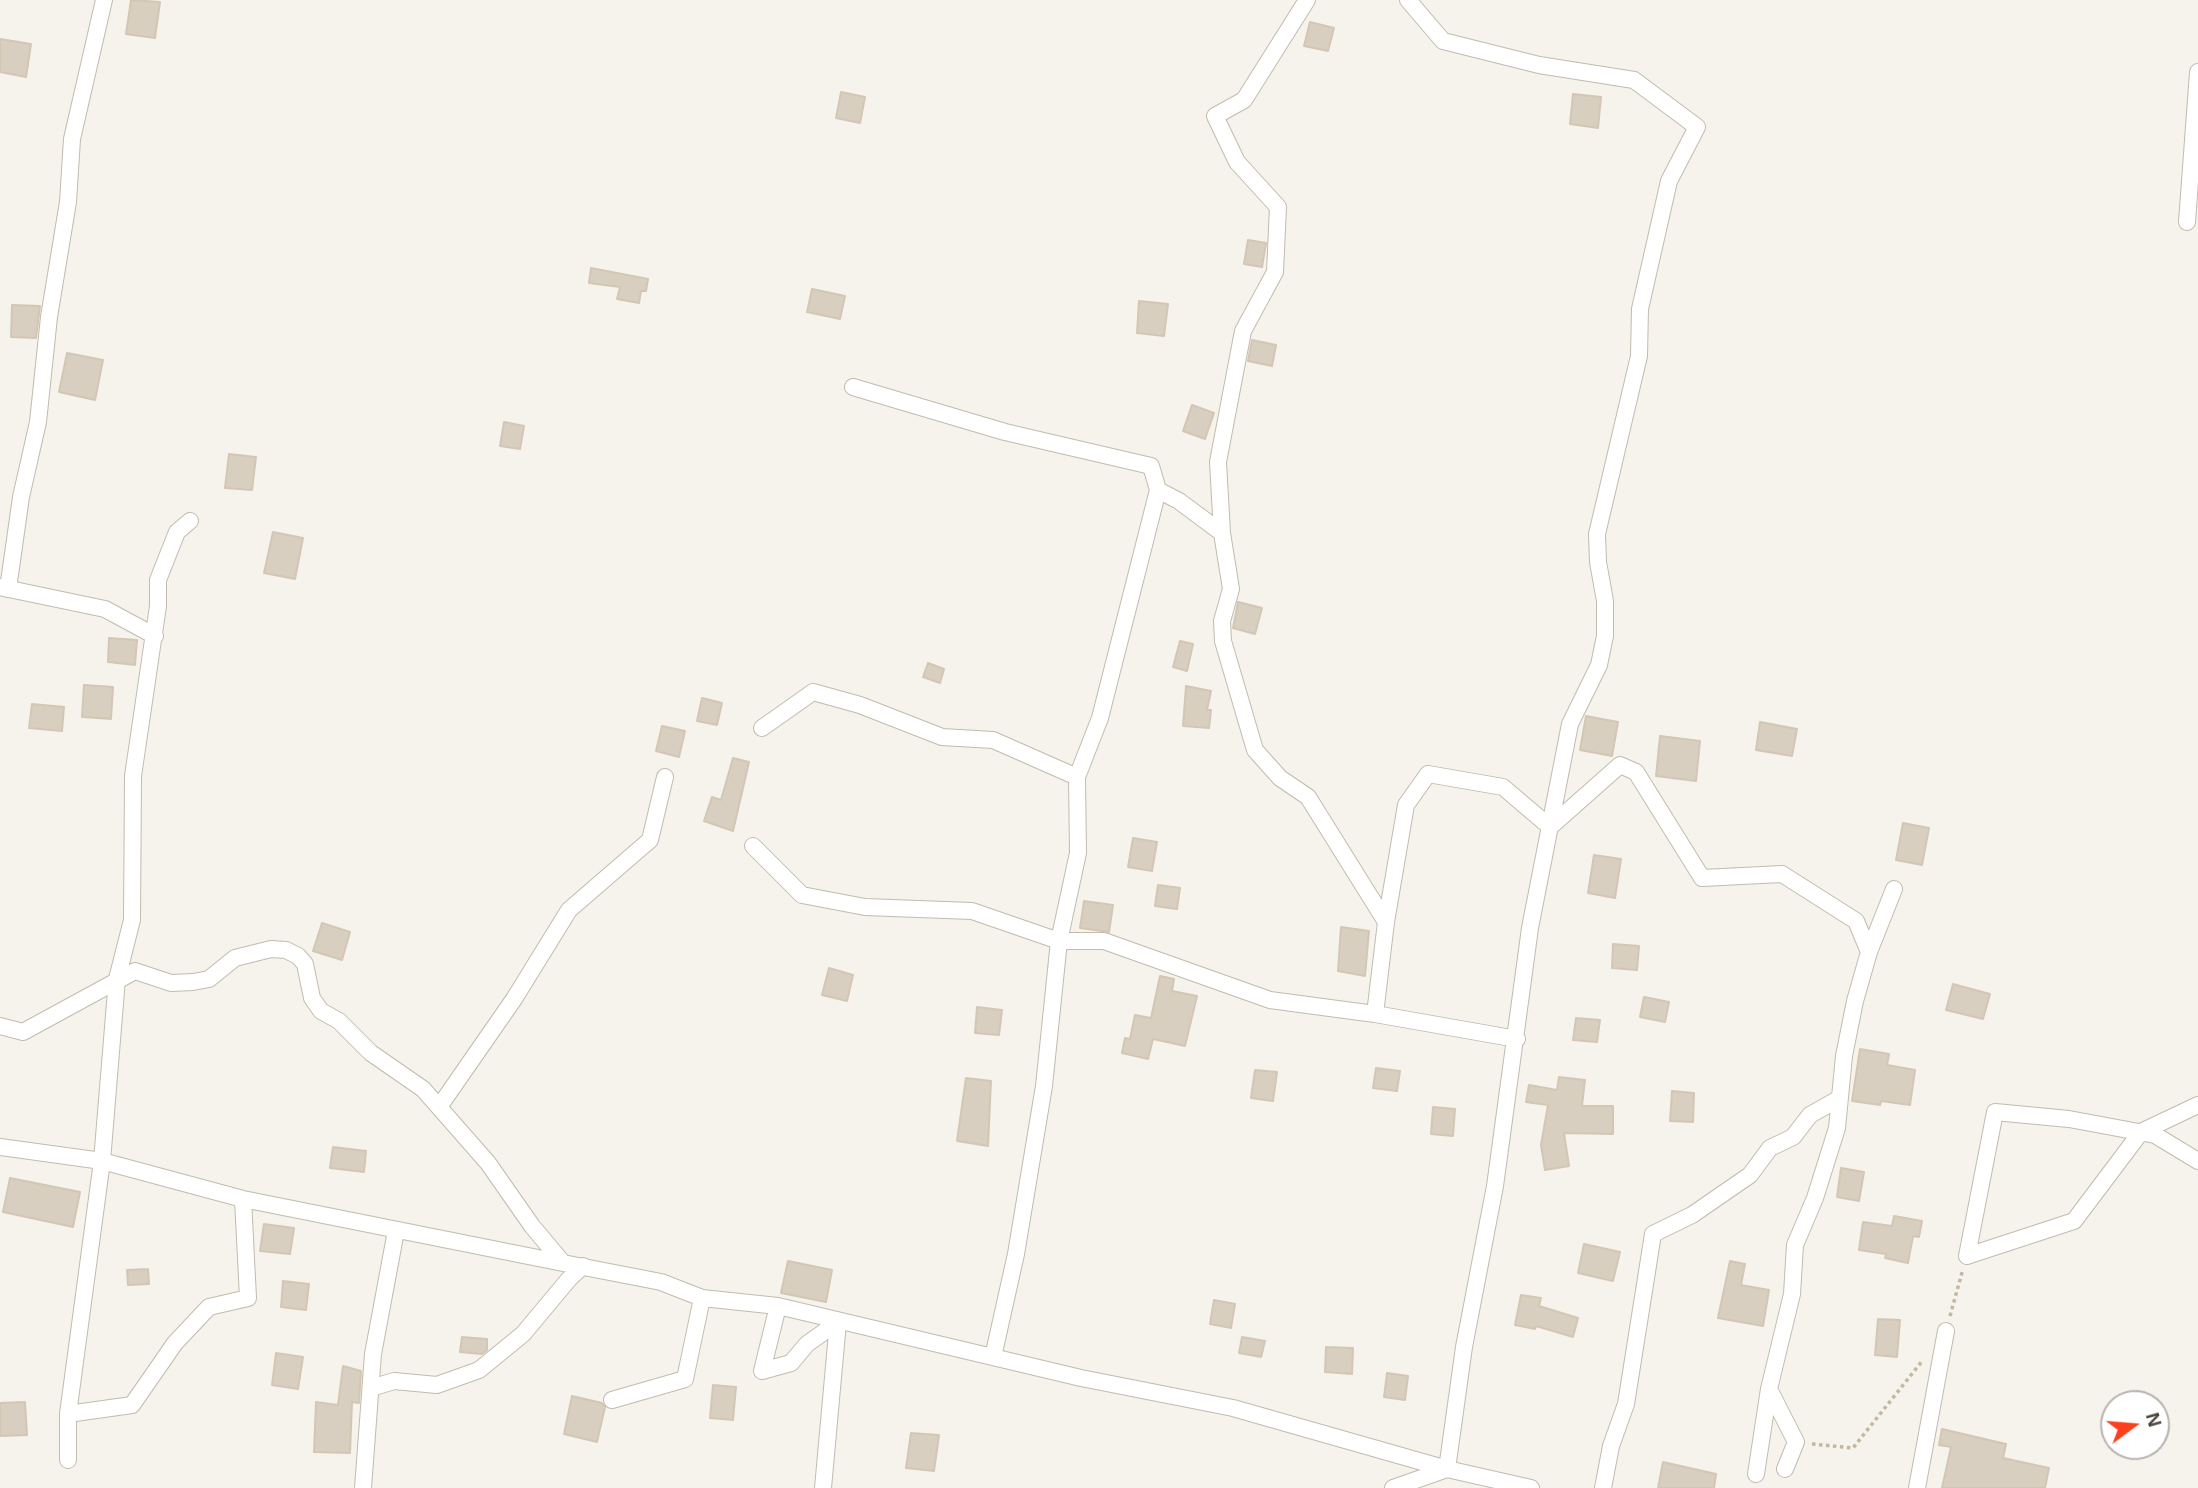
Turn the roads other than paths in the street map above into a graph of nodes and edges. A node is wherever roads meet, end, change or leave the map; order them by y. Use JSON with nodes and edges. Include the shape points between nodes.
{"nodes":[{"id":1,"x":104,"y":0,"type":"edge"},
{"id":2,"x":1307,"y":0,"type":"edge"},
{"id":3,"x":1408,"y":0,"type":"edge"},
{"id":4,"x":2198,"y":72,"type":"edge"},
{"id":5,"x":2187,"y":222,"type":"dead end"},
{"id":6,"x":853,"y":387,"type":"dead end"},
{"id":7,"x":1158,"y":490,"type":"junction"},
{"id":8,"x":190,"y":521,"type":"dead end"},
{"id":9,"x":1222,"y":533,"type":"junction"},
{"id":10,"x":4,"y":588,"type":"edge"},
{"id":11,"x":155,"y":636,"type":"junction"},
{"id":12,"x":762,"y":728,"type":"dead end"},
{"id":13,"x":1077,"y":777,"type":"junction"},
{"id":14,"x":665,"y":778,"type":"dead end"},
{"id":15,"x":1550,"y":827,"type":"junction"},
{"id":16,"x":753,"y":846,"type":"dead end"},
{"id":17,"x":1894,"y":890,"type":"dead end"},
{"id":18,"x":1386,"y":922,"type":"junction"},
{"id":19,"x":1059,"y":941,"type":"junction"},
{"id":20,"x":1868,"y":952,"type":"junction"},
{"id":21,"x":117,"y":979,"type":"junction"},
{"id":22,"x":1375,"y":1014,"type":"junction"},
{"id":23,"x":0,"y":1026,"type":"edge"},
{"id":24,"x":1517,"y":1039,"type":"junction"},
{"id":25,"x":1840,"y":1097,"type":"junction"},
{"id":26,"x":2198,"y":1104,"type":"edge"},
{"id":27,"x":439,"y":1107,"type":"junction"},
{"id":28,"x":2141,"y":1132,"type":"junction"},
{"id":29,"x":0,"y":1147,"type":"edge"},
{"id":30,"x":102,"y":1161,"type":"junction"},
{"id":31,"x":2198,"y":1161,"type":"edge"},
{"id":32,"x":243,"y":1199,"type":"junction"},
{"id":33,"x":396,"y":1231,"type":"junction"},
{"id":34,"x":563,"y":1263,"type":"junction"},
{"id":35,"x":583,"y":1266,"type":"junction"},
{"id":36,"x":702,"y":1298,"type":"junction"},
{"id":37,"x":778,"y":1306,"type":"junction"},
{"id":38,"x":838,"y":1322,"type":"junction"},
{"id":39,"x":1946,"y":1331,"type":"road end"},
{"id":40,"x":993,"y":1357,"type":"junction"},
{"id":41,"x":371,"y":1388,"type":"junction"},
{"id":42,"x":1769,"y":1390,"type":"junction"},
{"id":43,"x":612,"y":1400,"type":"dead end"},
{"id":44,"x":68,"y":1414,"type":"junction"},
{"id":45,"x":68,"y":1460,"type":"dead end"},
{"id":46,"x":1447,"y":1469,"type":"junction"},
{"id":47,"x":1785,"y":1469,"type":"dead end"},
{"id":48,"x":1756,"y":1474,"type":"dead end"},
{"id":49,"x":363,"y":1488,"type":"edge"},
{"id":50,"x":823,"y":1488,"type":"edge"},
{"id":51,"x":1393,"y":1488,"type":"edge"},
{"id":52,"x":1531,"y":1488,"type":"edge"},
{"id":53,"x":1603,"y":1488,"type":"edge"},
{"id":54,"x":1917,"y":1488,"type":"edge"}],
"edges":[{"from":1,"to":10,"type":"street","via":[[72,139],[68,202],[38,422]]},
{"from":2,"to":9,"type":"street","via":[[1244,100],[1215,116],[1237,162],[1278,206],[1275,272],[1244,331],[1218,462]]},
{"from":3,"to":15,"type":"street","via":[[1443,41],[1539,65],[1634,80],[1697,127],[1669,181],[1640,309],[1639,356],[1597,534],[1605,635],[1599,665],[1570,724]]},
{"from":4,"to":5,"type":"street"},
{"from":6,"to":7,"type":"street","via":[[1005,432],[1152,466]]},
{"from":7,"to":9,"type":"street"},
{"from":7,"to":13,"type":"street","via":[[1100,718]]},
{"from":8,"to":11,"type":"street","via":[[177,532],[158,580]]},
{"from":9,"to":18,"type":"street","via":[[1231,589],[1222,621],[1223,641],[1255,750],[1280,778],[1308,797]]},
{"from":10,"to":11,"type":"street","via":[[106,609]]},
{"from":11,"to":21,"type":"street","via":[[133,776],[132,920]]},
{"from":12,"to":13,"type":"street","via":[[813,692],[942,737],[993,740]]},
{"from":13,"to":19,"type":"street","via":[[1078,852]]},
{"from":14,"to":27,"type":"street","via":[[650,840],[569,910]]},
{"from":15,"to":18,"type":"street","via":[[1503,787],[1427,774],[1406,805]]},
{"from":15,"to":20,"type":"street","via":[[1620,765],[1636,772],[1702,878],[1782,874],[1856,921]]},
{"from":15,"to":24,"type":"street","via":[[1530,928]]},
{"from":16,"to":19,"type":"street","via":[[802,895],[865,907],[972,911]]},
{"from":17,"to":20,"type":"street"},
{"from":18,"to":22,"type":"street"},
{"from":19,"to":22,"type":"street","via":[[1104,941],[1270,1000]]},
{"from":19,"to":40,"type":"street","via":[[1044,1086],[1016,1254]]},
{"from":20,"to":25,"type":"street","via":[[1844,1056]]},
{"from":21,"to":23,"type":"street","via":[[23,1032]]},
{"from":21,"to":27,"type":"street","via":[[135,971],[171,983],[201,981],[235,958],[286,950],[305,964],[312,998],[321,1011],[424,1089]]},
{"from":21,"to":30,"type":"street"},
{"from":22,"to":24,"type":"street"},
{"from":24,"to":46,"type":"street"},
{"from":25,"to":42,"type":"street","via":[[1833,1140],[1795,1245],[1792,1294]]},
{"from":25,"to":53,"type":"street","via":[[1810,1115],[1793,1138],[1770,1148],[1750,1175],[1692,1215],[1653,1234],[1626,1404]]},
{"from":26,"to":28,"type":"street"},
{"from":27,"to":34,"type":"street","via":[[488,1163]]},
{"from":28,"to":28,"type":"street","via":[[1995,1112],[1967,1256],[2074,1221]]},
{"from":28,"to":31,"type":"street","via":[[2155,1135]]},
{"from":29,"to":30,"type":"street"},
{"from":30,"to":32,"type":"street"},
{"from":30,"to":44,"type":"street"},
{"from":32,"to":33,"type":"street"},
{"from":32,"to":44,"type":"street","via":[[248,1298],[209,1307],[175,1343],[132,1405]]},
{"from":33,"to":34,"type":"street"},
{"from":33,"to":41,"type":"street"},
{"from":34,"to":35,"type":"street"},
{"from":35,"to":36,"type":"street","via":[[662,1282]]},
{"from":35,"to":41,"type":"street","via":[[523,1334],[479,1370],[437,1385],[394,1381]]},
{"from":36,"to":37,"type":"street"},
{"from":36,"to":43,"type":"street","via":[[685,1379]]},
{"from":37,"to":38,"type":"street"},
{"from":37,"to":38,"type":"street","via":[[762,1371],[790,1363]]},
{"from":38,"to":40,"type":"street"},
{"from":38,"to":50,"type":"street"},
{"from":39,"to":54,"type":"street"},
{"from":40,"to":46,"type":"street","via":[[1233,1408]]},
{"from":41,"to":49,"type":"street"},
{"from":42,"to":47,"type":"street","via":[[1796,1442]]},
{"from":42,"to":48,"type":"street"},
{"from":44,"to":45,"type":"street"},
{"from":46,"to":51,"type":"street"},
{"from":46,"to":52,"type":"street"}]}
